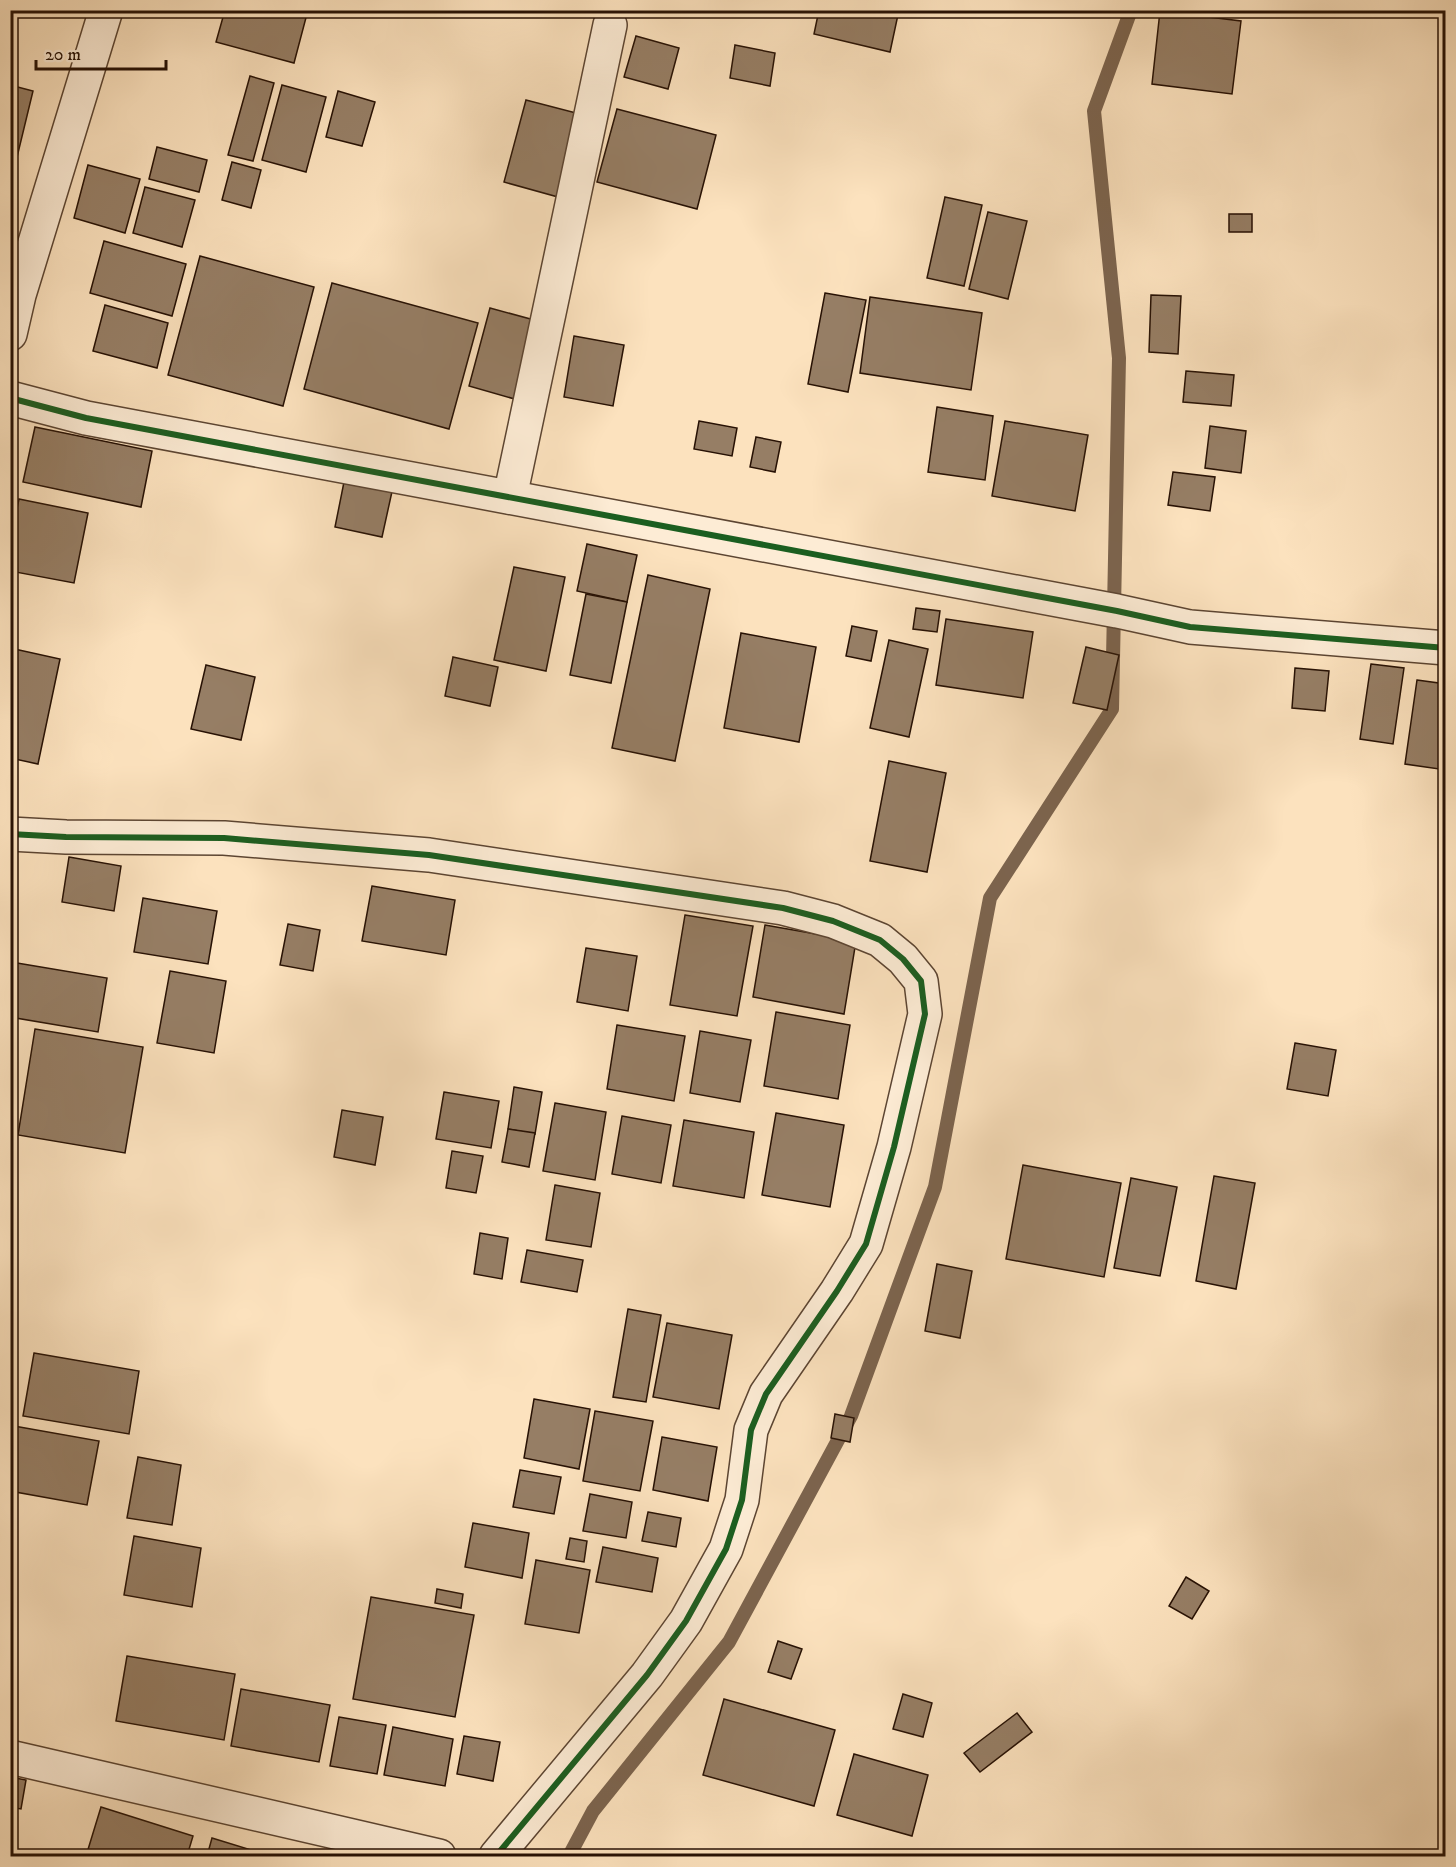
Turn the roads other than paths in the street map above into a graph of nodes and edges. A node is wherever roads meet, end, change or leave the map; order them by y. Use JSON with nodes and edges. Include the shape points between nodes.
{"nodes":[{"id":1,"x":106,"y":10,"type":"edge"},
{"id":2,"x":610,"y":25,"type":"dead end"},
{"id":3,"x":15,"y":295,"type":"edge"},
{"id":4,"x":10,"y":334,"type":"edge"},
{"id":5,"x":10,"y":398,"type":"edge"},
{"id":6,"x":510,"y":497,"type":"junction"},
{"id":7,"x":1446,"y":648,"type":"edge"},
{"id":8,"x":10,"y":834,"type":"edge"},
{"id":9,"x":10,"y":1757,"type":"edge"},
{"id":10,"x":440,"y":1857,"type":"edge"},
{"id":11,"x":496,"y":1857,"type":"edge"}],
"edges":[{"from":1,"to":3,"type":"street"},
{"from":2,"to":6,"type":"street"},
{"from":3,"to":4,"type":"street"},
{"from":5,"to":6,"type":"street","via":[[86,417]]},
{"from":6,"to":7,"type":"street","via":[[1190,627]]},
{"from":8,"to":11,"type":"street","via":[[224,838],[429,855],[783,908],[833,921],[880,940],[921,981],[925,1014],[894,1147],[866,1244],[766,1394],[752,1430],[742,1500],[726,1550],[686,1621],[647,1675]]},
{"from":9,"to":10,"type":"street"}]}
